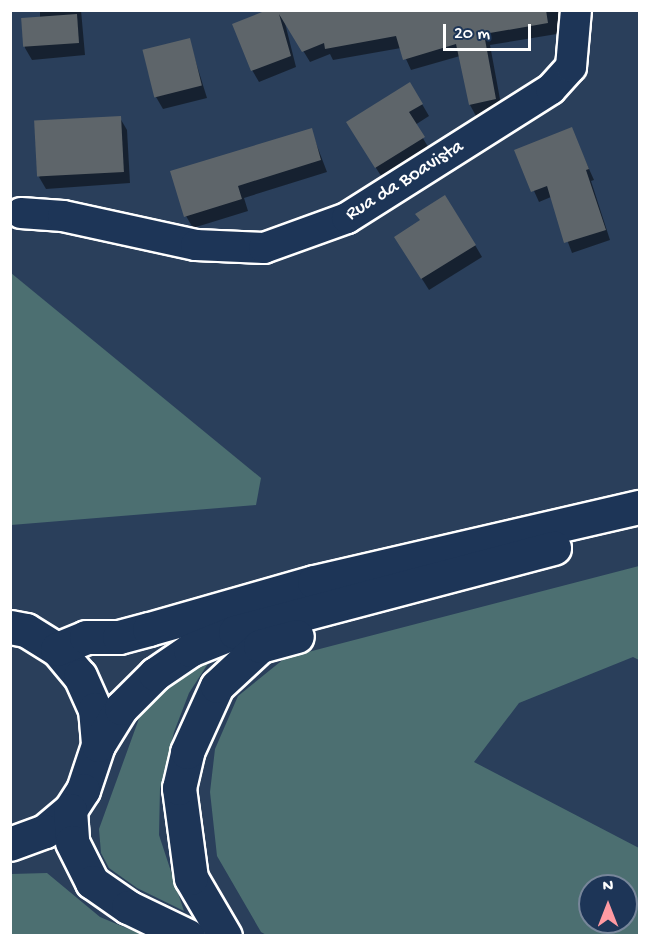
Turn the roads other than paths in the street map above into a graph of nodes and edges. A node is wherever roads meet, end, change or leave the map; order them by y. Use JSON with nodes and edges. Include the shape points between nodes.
{"nodes":[{"id":1,"x":576,"y":10,"type":"edge"},
{"id":2,"x":21,"y":213,"type":"dead end"},
{"id":3,"x":639,"y":507,"type":"edge"},
{"id":4,"x":639,"y":524,"type":"edge"},
{"id":5,"x":517,"y":558,"type":"junction"},
{"id":6,"x":10,"y":627,"type":"edge"},
{"id":7,"x":57,"y":649,"type":"junction"},
{"id":8,"x":98,"y":745,"type":"junction"},
{"id":9,"x":70,"y":810,"type":"junction"},
{"id":10,"x":10,"y":844,"type":"edge"},
{"id":11,"x":188,"y":936,"type":"edge"},
{"id":12,"x":225,"y":936,"type":"edge"}],
"edges":[{"from":1,"to":2,"type":"street","name":"Rua da Boavista","via":[[571,67],[551,89],[347,218],[264,248],[196,245],[63,216]]},
{"from":3,"to":7,"type":"main road","via":[[314,582],[119,637],[86,637]]},
{"from":4,"to":5,"type":"main road"},
{"from":5,"to":8,"type":"main road","via":[[235,632],[190,650],[155,674],[121,708]]},
{"from":5,"to":12,"type":"main road","via":[[472,586],[260,646],[217,686],[187,752],[178,788],[191,878]]},
{"from":6,"to":7,"type":"main road","via":[[26,630]]},
{"from":7,"to":8,"type":"main road","via":[[85,687],[94,709]]},
{"from":8,"to":9,"type":"main road","via":[[93,768]]},
{"from":9,"to":10,"type":"main road","via":[[45,831]]},
{"from":9,"to":11,"type":"main road","via":[[72,842],[92,882],[128,907]]}]}
